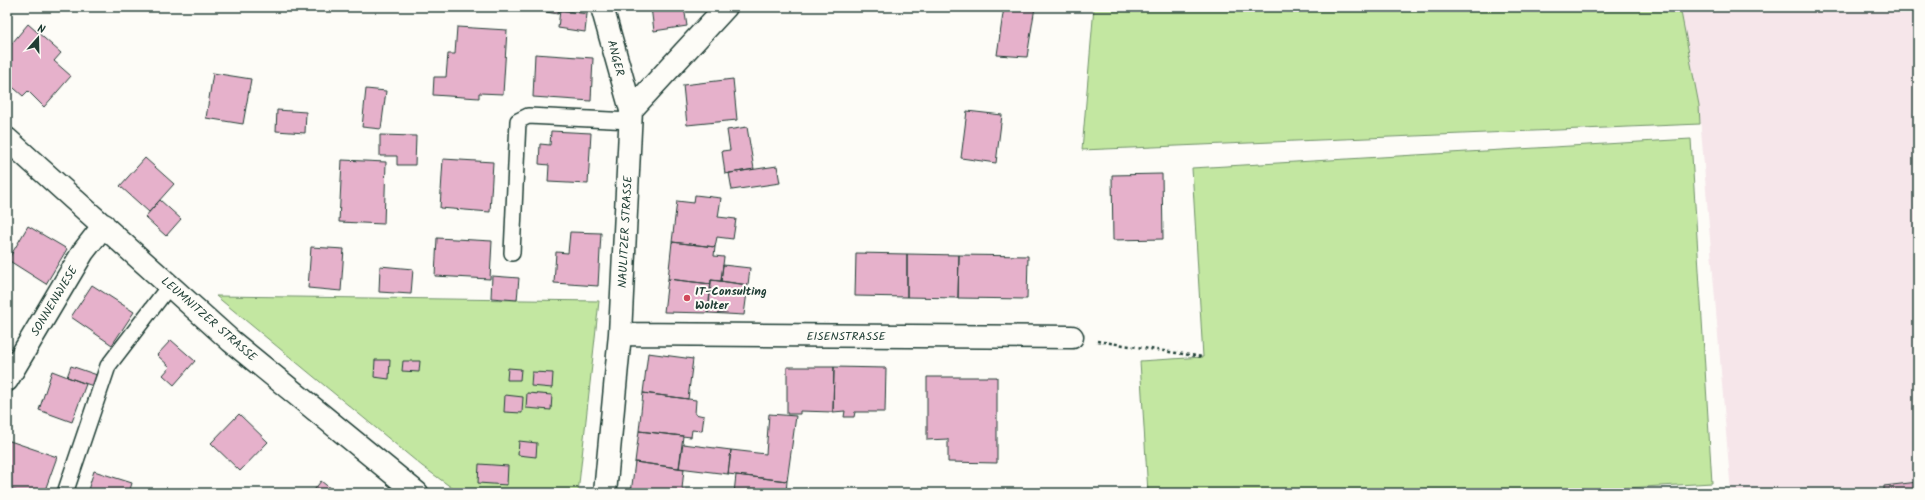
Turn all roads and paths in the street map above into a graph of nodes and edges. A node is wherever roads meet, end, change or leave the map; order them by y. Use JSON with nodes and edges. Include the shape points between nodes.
{"nodes":[{"id":1,"x":602,"y":7,"type":"edge"},
{"id":2,"x":726,"y":7,"type":"edge"},
{"id":3,"x":631,"y":115,"type":"junction"},
{"id":4,"x":7,"y":139,"type":"edge"},
{"id":5,"x":104,"y":225,"type":"junction"},
{"id":6,"x":512,"y":253,"type":"dead end"},
{"id":7,"x":170,"y":285,"type":"junction"},
{"id":8,"x":620,"y":334,"type":"junction"},
{"id":9,"x":1072,"y":337,"type":"joint"},
{"id":10,"x":1203,"y":357,"type":"dead end"},
{"id":11,"x":7,"y":380,"type":"edge"},
{"id":12,"x":65,"y":493,"type":"edge"},
{"id":13,"x":417,"y":493,"type":"edge"},
{"id":14,"x":605,"y":493,"type":"edge"}],
"edges":[{"from":1,"to":3,"type":"street","name":"ANGER"},
{"from":2,"to":3,"type":"street"},
{"from":3,"to":6,"type":"lane","via":[[528,116],[518,120]]},
{"from":3,"to":8,"type":"street","name":"NAULITZER STRASSE"},
{"from":4,"to":5,"type":"street","name":"LEUMNITZER STRASSE"},
{"from":5,"to":7,"type":"street","name":"LEUMNITZER STRASSE"},
{"from":5,"to":11,"type":"street","name":"SONNENWIESE","via":[[83,252]]},
{"from":7,"to":12,"type":"lane","via":[[108,366]]},
{"from":7,"to":13,"type":"street","name":"LEUMNITZER STRASSE","via":[[231,340]]},
{"from":8,"to":9,"type":"street","name":"EISENSTRASSE"},
{"from":8,"to":14,"type":"street","name":"NAULITZER STRASSE"},
{"from":9,"to":10,"type":"path"}]}
